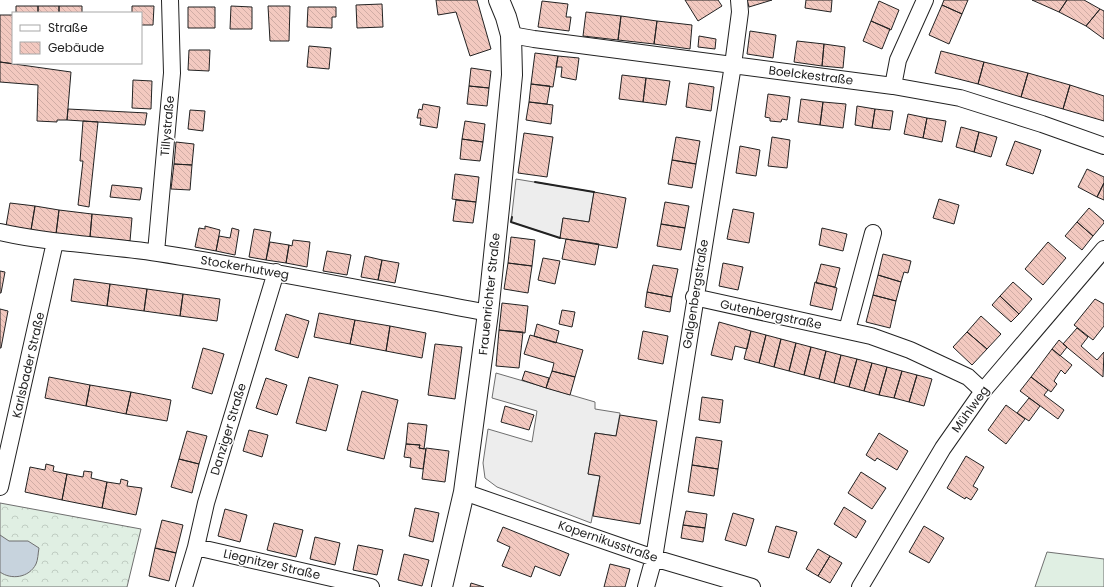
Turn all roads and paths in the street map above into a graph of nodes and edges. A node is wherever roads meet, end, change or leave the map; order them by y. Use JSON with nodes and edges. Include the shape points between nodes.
{"nodes":[{"id":1,"x":170,"y":0,"type":"edge"},
{"id":2,"x":499,"y":0,"type":"edge"},
{"id":3,"x":739,"y":0,"type":"edge"},
{"id":4,"x":925,"y":0,"type":"edge"},
{"id":5,"x":511,"y":35,"type":"junction"},
{"id":6,"x":733,"y":65,"type":"junction"},
{"id":7,"x":893,"y":86,"type":"junction"},
{"id":8,"x":1104,"y":146,"type":"edge"},
{"id":9,"x":0,"y":232,"type":"edge"},
{"id":10,"x":873,"y":233,"type":"dead end"},
{"id":11,"x":55,"y":242,"type":"junction"},
{"id":12,"x":1104,"y":249,"type":"edge"},
{"id":13,"x":156,"y":252,"type":"junction"},
{"id":14,"x":276,"y":272,"type":"junction"},
{"id":15,"x":694,"y":297,"type":"junction"},
{"id":16,"x":488,"y":313,"type":"junction"},
{"id":17,"x":847,"y":330,"type":"junction"},
{"id":18,"x":982,"y":391,"type":"junction"},
{"id":19,"x":0,"y":487,"type":"edge"},
{"id":20,"x":464,"y":492,"type":"junction"},
{"id":21,"x":196,"y":547,"type":"junction"},
{"id":22,"x":654,"y":558,"type":"junction"},
{"id":23,"x":184,"y":587,"type":"edge"},
{"id":24,"x":371,"y":587,"type":"edge"},
{"id":25,"x":442,"y":587,"type":"edge"},
{"id":26,"x":646,"y":587,"type":"edge"},
{"id":27,"x":752,"y":587,"type":"edge"},
{"id":28,"x":860,"y":587,"type":"edge"}],
"edges":[{"from":1,"to":13,"type":"street","name":"Tillystraße","via":[[172,73]]},
{"from":2,"to":5,"type":"main road","name":"Frauenrichter Straße"},
{"from":3,"to":6,"type":"street","name":"Galgenbergstraße","via":[[740,12]]},
{"from":4,"to":7,"type":"street","via":[[898,60]]},
{"from":5,"to":6,"type":"street","name":"Boelckestraße"},
{"from":5,"to":16,"type":"main road","name":"Frauenrichter Straße","via":[[512,75]]},
{"from":6,"to":7,"type":"street","name":"Boelckestraße"},
{"from":6,"to":15,"type":"street","name":"Galgenbergstraße"},
{"from":7,"to":8,"type":"street","name":"Boelckestraße","via":[[960,98]]},
{"from":9,"to":11,"type":"street","name":"Stockerhutweg"},
{"from":10,"to":17,"type":"street"},
{"from":11,"to":13,"type":"street","name":"Stockerhutweg"},
{"from":11,"to":19,"type":"street","name":"Karlsbader Straße"},
{"from":12,"to":18,"type":"street","name":"Mühlweg"},
{"from":13,"to":14,"type":"street","name":"Stockerhutweg"},
{"from":14,"to":16,"type":"street","name":"Stockerhutweg"},
{"from":14,"to":21,"type":"street","name":"Danziger Straße","via":[[206,503]]},
{"from":15,"to":17,"type":"street","name":"Gutenbergstraße"},
{"from":15,"to":22,"type":"street","name":"Galgenbergstraße"},
{"from":16,"to":20,"type":"main road","name":"Frauenrichter Straße"},
{"from":17,"to":18,"type":"street","name":"Gutenbergstraße","via":[[910,350],[968,377]]},
{"from":18,"to":28,"type":"street","name":"Mühlweg","via":[[943,448]]},
{"from":20,"to":22,"type":"street","name":"Kopernikusstraße"},
{"from":20,"to":25,"type":"main road","name":"Frauenrichter Straße"},
{"from":21,"to":23,"type":"street","name":"Danziger Straße"},
{"from":21,"to":24,"type":"street","name":"Liegnitzer Straße"},
{"from":22,"to":26,"type":"street","name":"Galgenbergstraße"},
{"from":22,"to":27,"type":"street","name":"Kopernikusstraße"}]}
